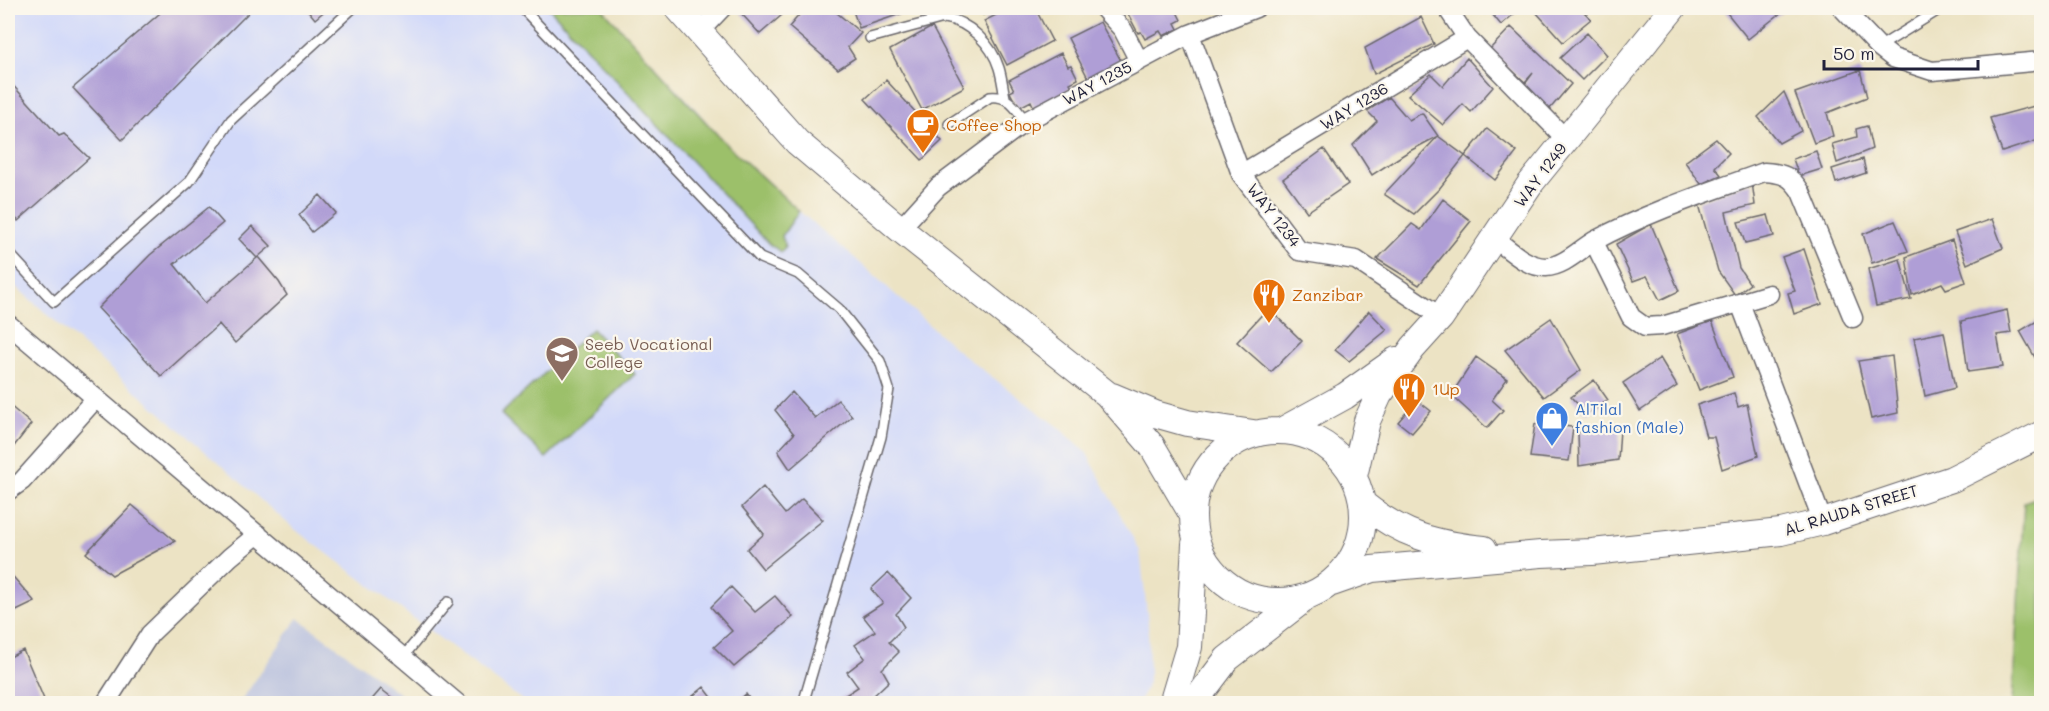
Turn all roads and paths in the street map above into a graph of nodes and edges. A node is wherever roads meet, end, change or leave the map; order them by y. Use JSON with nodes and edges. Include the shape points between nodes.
{"nodes":[{"id":1,"x":353,"y":8,"type":"edge"},
{"id":2,"x":522,"y":8,"type":"edge"},
{"id":3,"x":678,"y":8,"type":"edge"},
{"id":4,"x":723,"y":8,"type":"edge"},
{"id":5,"x":1103,"y":8,"type":"edge"},
{"id":6,"x":1256,"y":8,"type":"edge"},
{"id":7,"x":1448,"y":8,"type":"edge"},
{"id":8,"x":1673,"y":8,"type":"edge"},
{"id":9,"x":1842,"y":8,"type":"edge"},
{"id":10,"x":1942,"y":8,"type":"edge"},
{"id":11,"x":699,"y":32,"type":"junction"},
{"id":12,"x":1190,"y":34,"type":"junction"},
{"id":13,"x":870,"y":38,"type":"dead end"},
{"id":14,"x":1467,"y":38,"type":"junction"},
{"id":15,"x":1879,"y":47,"type":"junction"},
{"id":16,"x":1139,"y":61,"type":"junction"},
{"id":17,"x":2042,"y":61,"type":"edge"},
{"id":18,"x":1005,"y":97,"type":"junction"},
{"id":19,"x":1026,"y":121,"type":"junction"},
{"id":20,"x":949,"y":124,"type":"dead end"},
{"id":21,"x":1566,"y":140,"type":"junction"},
{"id":22,"x":1241,"y":174,"type":"junction"},
{"id":23,"x":900,"y":229,"type":"junction"},
{"id":24,"x":1495,"y":239,"type":"junction"},
{"id":25,"x":1594,"y":242,"type":"junction"},
{"id":26,"x":8,"y":252,"type":"edge"},
{"id":27,"x":1769,"y":294,"type":"dead end"},
{"id":28,"x":1740,"y":303,"type":"junction"},
{"id":29,"x":1441,"y":316,"type":"junction"},
{"id":30,"x":1854,"y":318,"type":"dead end"},
{"id":31,"x":8,"y":324,"type":"edge"},
{"id":32,"x":1413,"y":348,"type":"junction"},
{"id":33,"x":1107,"y":394,"type":"junction"},
{"id":34,"x":96,"y":398,"type":"junction"},
{"id":35,"x":1283,"y":430,"type":"junction"},
{"id":36,"x":1253,"y":433,"type":"junction"},
{"id":37,"x":2042,"y":434,"type":"edge"},
{"id":38,"x":1354,"y":476,"type":"junction"},
{"id":39,"x":8,"y":491,"type":"edge"},
{"id":40,"x":1363,"y":504,"type":"junction"},
{"id":41,"x":1192,"y":514,"type":"junction"},
{"id":42,"x":1822,"y":522,"type":"junction"},
{"id":43,"x":258,"y":534,"type":"junction"},
{"id":44,"x":1195,"y":540,"type":"junction"},
{"id":45,"x":1541,"y":554,"type":"junction"},
{"id":46,"x":1332,"y":583,"type":"junction"},
{"id":47,"x":1306,"y":598,"type":"junction"},
{"id":48,"x":448,"y":602,"type":"dead end"},
{"id":49,"x":403,"y":657,"type":"junction"},
{"id":50,"x":105,"y":704,"type":"edge"},
{"id":51,"x":459,"y":704,"type":"edge"},
{"id":52,"x":803,"y":704,"type":"edge"},
{"id":53,"x":1172,"y":704,"type":"edge"},
{"id":54,"x":1193,"y":704,"type":"edge"}],
"edges":[{"from":1,"to":26,"type":"lane","via":[[231,120],[189,182],[54,302]]},
{"from":2,"to":52,"type":"lane","via":[[760,258],[798,274],[839,309],[880,362],[889,389],[881,437]]},
{"from":3,"to":11,"type":"main road"},
{"from":4,"to":11,"type":"street"},
{"from":5,"to":16,"type":"street","via":[[1123,30]]},
{"from":6,"to":12,"type":"street","name":"WAY 1235"},
{"from":7,"to":14,"type":"street"},
{"from":8,"to":21,"type":"main road","name":"WAY 1249"},
{"from":9,"to":15,"type":"street"},
{"from":10,"to":15,"type":"lane"},
{"from":11,"to":23,"type":"main road","via":[[797,142]]},
{"from":12,"to":16,"type":"street","name":"WAY 1235"},
{"from":12,"to":22,"type":"street","name":"WAY 1234"},
{"from":13,"to":18,"type":"lane","via":[[944,18],[954,19],[988,46],[999,67]]},
{"from":14,"to":21,"type":"street"},
{"from":14,"to":22,"type":"street","name":"WAY 1236"},
{"from":15,"to":17,"type":"street","via":[[1893,58],[1932,71]]},
{"from":16,"to":19,"type":"street","name":"WAY 1235"},
{"from":18,"to":19,"type":"lane"},
{"from":18,"to":20,"type":"lane","via":[[990,97]]},
{"from":19,"to":23,"type":"street","name":"WAY 1235","via":[[938,187]]},
{"from":21,"to":24,"type":"main road","name":"WAY 1249","via":[[1530,184]]},
{"from":22,"to":29,"type":"street","name":"WAY 1234","via":[[1299,250],[1356,260]]},
{"from":23,"to":33,"type":"main road"},
{"from":24,"to":25,"type":"street","via":[[1526,262],[1543,267],[1561,263]]},
{"from":24,"to":29,"type":"main road","name":"WAY 1249"},
{"from":25,"to":28,"type":"street","via":[[1631,317],[1645,327],[1662,326]]},
{"from":25,"to":30,"type":"street","via":[[1656,211],[1764,172],[1780,172],[1801,192]]},
{"from":27,"to":28,"type":"street"},
{"from":28,"to":42,"type":"street"},
{"from":29,"to":32,"type":"main road","name":"WAY 1249"},
{"from":31,"to":34,"type":"street"},
{"from":32,"to":35,"type":"main road","name":"WAY 1249","via":[[1345,396]]},
{"from":32,"to":38,"type":"main road","name":"WAY 1249","via":[[1379,395],[1367,421]]},
{"from":33,"to":36,"type":"main road","via":[[1187,423]]},
{"from":33,"to":41,"type":"main road","via":[[1152,446]]},
{"from":34,"to":39,"type":"street","via":[[22,481]]},
{"from":34,"to":43,"type":"street"},
{"from":35,"to":36,"type":"main road"},
{"from":35,"to":38,"type":"main road","via":[[1311,436],[1336,452]]},
{"from":36,"to":41,"type":"main road","via":[[1229,445],[1210,464],[1197,487]]},
{"from":37,"to":42,"type":"main road","name":"AL RAUDA STREET","via":[[1952,479]]},
{"from":38,"to":40,"type":"main road"},
{"from":40,"to":45,"type":"main road","name":"AL RAUDA STREET","via":[[1410,534],[1461,547]]},
{"from":40,"to":46,"type":"main road","via":[[1362,533],[1351,561]]},
{"from":41,"to":44,"type":"main road"},
{"from":42,"to":45,"type":"main road","name":"AL RAUDA STREET","via":[[1781,532]]},
{"from":43,"to":49,"type":"street"},
{"from":43,"to":50,"type":"street","via":[[150,634]]},
{"from":44,"to":47,"type":"main road","via":[[1206,565],[1225,584],[1248,597],[1277,603]]},
{"from":44,"to":53,"type":"main road","via":[[1189,647]]},
{"from":45,"to":46,"type":"main road","name":"AL RAUDA STREET","via":[[1372,569]]},
{"from":46,"to":47,"type":"main road"},
{"from":47,"to":54,"type":"main road","via":[[1227,659]]},
{"from":48,"to":49,"type":"lane"},
{"from":49,"to":51,"type":"street"}]}
